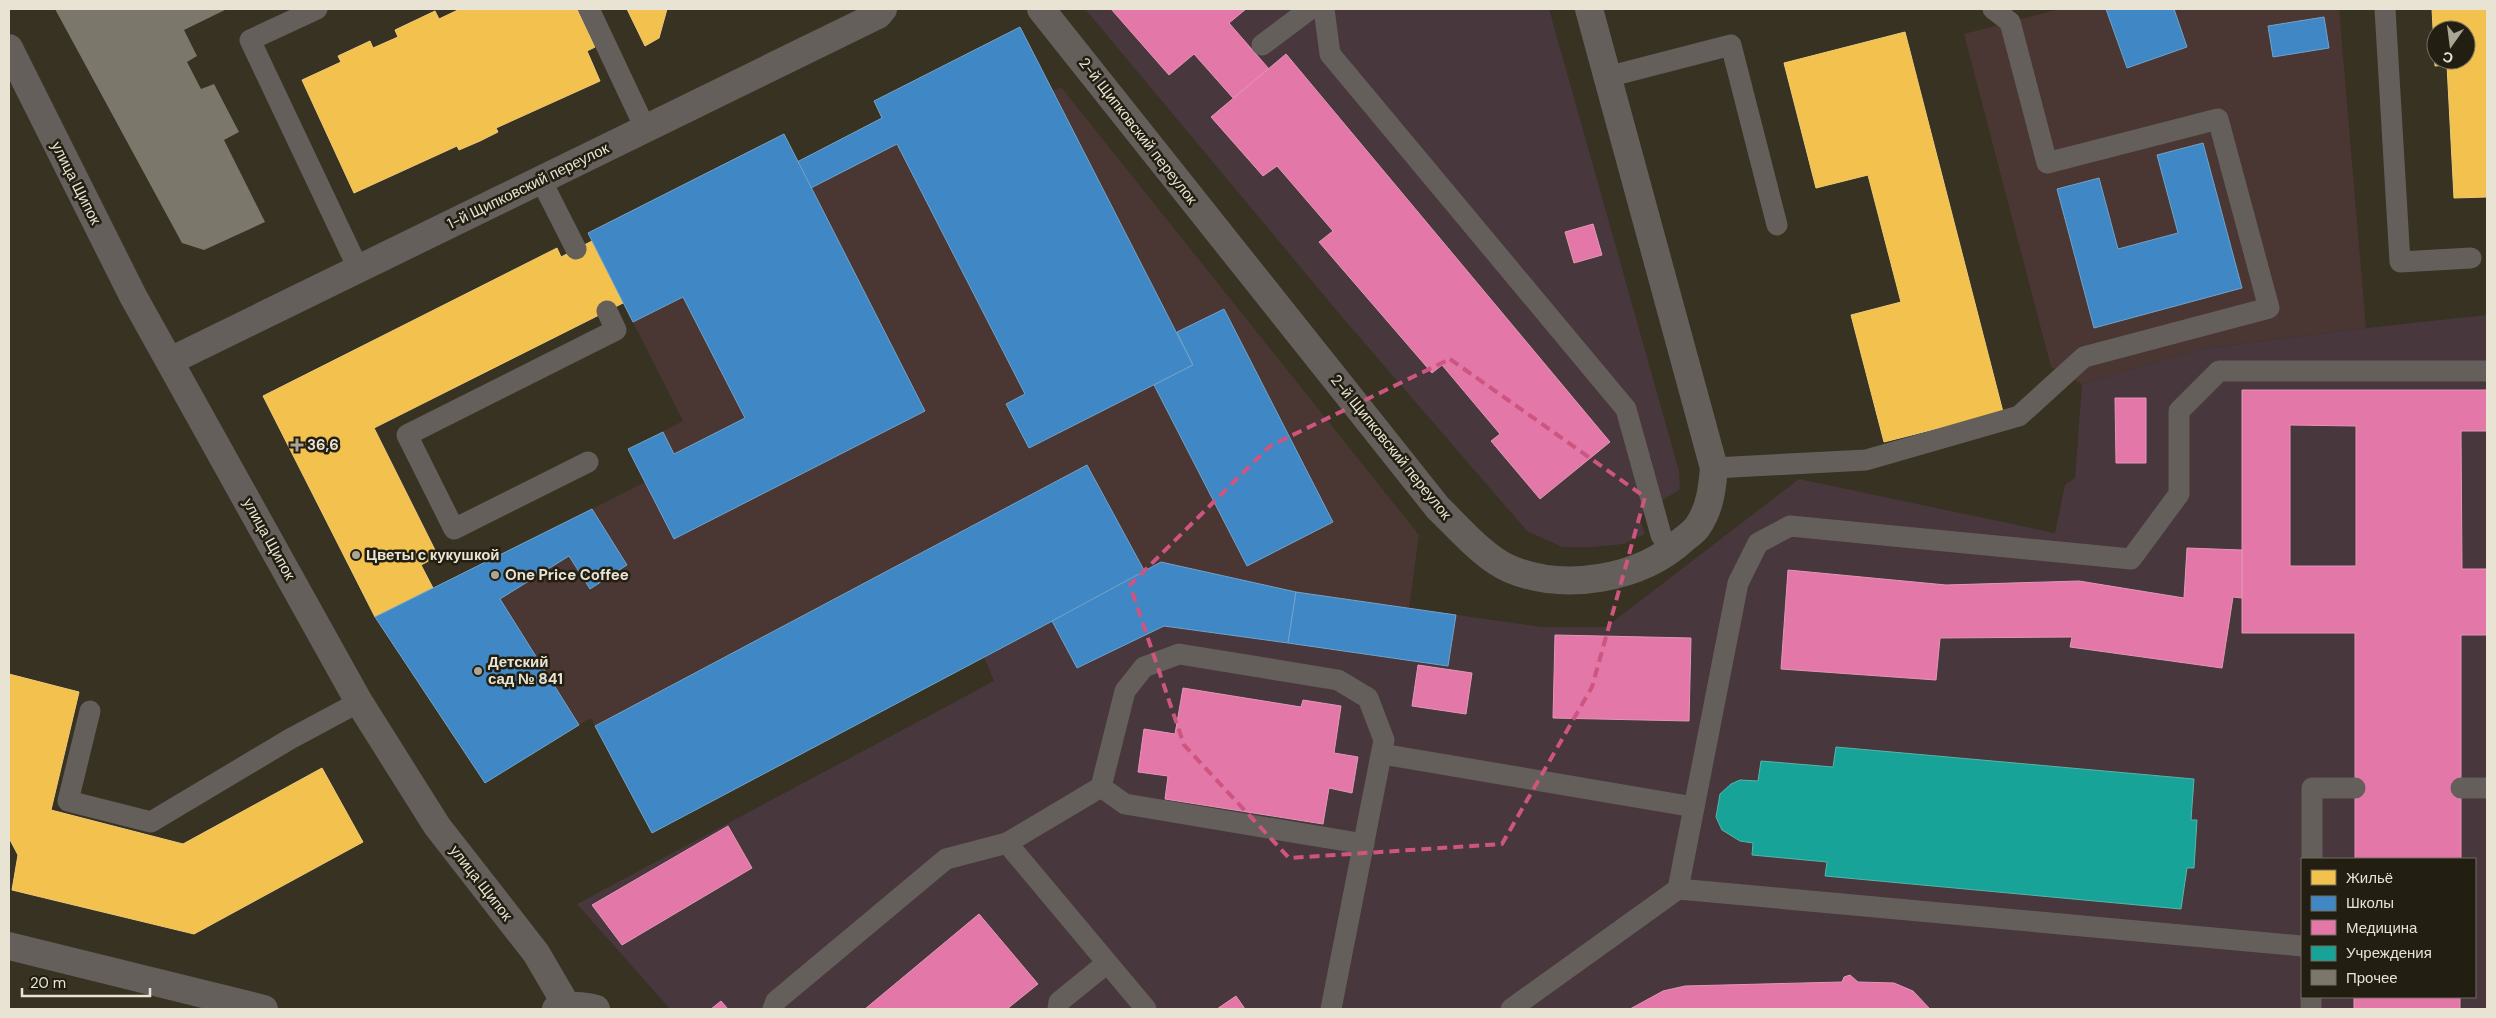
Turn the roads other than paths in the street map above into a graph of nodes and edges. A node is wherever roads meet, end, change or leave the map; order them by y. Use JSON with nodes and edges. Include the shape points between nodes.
{"nodes":[{"id":1,"x":317,"y":9,"type":"edge"},
{"id":2,"x":589,"y":9,"type":"edge"},
{"id":3,"x":883,"y":9,"type":"edge"},
{"id":4,"x":1310,"y":9,"type":"edge"},
{"id":5,"x":1324,"y":9,"type":"edge"},
{"id":6,"x":1589,"y":9,"type":"edge"},
{"id":7,"x":1993,"y":9,"type":"edge"},
{"id":8,"x":2385,"y":9,"type":"edge"},
{"id":9,"x":1041,"y":11,"type":"edge"},
{"id":10,"x":1262,"y":45,"type":"dead end"},
{"id":11,"x":9,"y":48,"type":"edge"},
{"id":12,"x":1608,"y":78,"type":"junction"},
{"id":13,"x":646,"y":130,"type":"junction"},
{"id":14,"x":541,"y":180,"type":"junction"},
{"id":15,"x":1777,"y":225,"type":"dead end"},
{"id":16,"x":576,"y":249,"type":"dead end"},
{"id":17,"x":2471,"y":258,"type":"dead end"},
{"id":18,"x":358,"y":268,"type":"junction"},
{"id":19,"x":607,"y":311,"type":"dead end"},
{"id":20,"x":170,"y":361,"type":"junction"},
{"id":21,"x":2487,"y":372,"type":"edge"},
{"id":22,"x":588,"y":462,"type":"dead end"},
{"id":23,"x":1714,"y":468,"type":"junction"},
{"id":24,"x":1671,"y":551,"type":"junction"},
{"id":25,"x":359,"y":702,"type":"junction"},
{"id":26,"x":90,"y":711,"type":"dead end"},
{"id":27,"x":1382,"y":754,"type":"junction"},
{"id":28,"x":1101,"y":787,"type":"junction"},
{"id":29,"x":2355,"y":788,"type":"dead end"},
{"id":30,"x":2461,"y":788,"type":"dead end"},
{"id":31,"x":2487,"y":788,"type":"edge"},
{"id":32,"x":1694,"y":807,"type":"junction"},
{"id":33,"x":1008,"y":843,"type":"junction"},
{"id":34,"x":1364,"y":844,"type":"junction"},
{"id":35,"x":2312,"y":858,"type":"edge"},
{"id":36,"x":1678,"y":889,"type":"junction"},
{"id":37,"x":9,"y":946,"type":"edge"},
{"id":38,"x":2301,"y":946,"type":"edge"},
{"id":39,"x":1107,"y":963,"type":"junction"},
{"id":40,"x":562,"y":1008,"type":"edge"},
{"id":41,"x":264,"y":1009,"type":"edge"},
{"id":42,"x":596,"y":1009,"type":"edge"},
{"id":43,"x":773,"y":1009,"type":"edge"},
{"id":44,"x":1058,"y":1009,"type":"edge"},
{"id":45,"x":1146,"y":1009,"type":"edge"},
{"id":46,"x":1331,"y":1009,"type":"edge"},
{"id":47,"x":1511,"y":1009,"type":"edge"}],
"edges":[{"from":1,"to":18,"type":"lane","via":[[250,40]]},
{"from":2,"to":13,"type":"lane"},
{"from":3,"to":13,"type":"street","name":"1-й Щипковский переулок","via":[[878,15]]},
{"from":4,"to":10,"type":"lane"},
{"from":5,"to":24,"type":"lane","via":[[1330,54],[1626,409],[1661,534]]},
{"from":6,"to":12,"type":"street","name":"2-й Щипковский переулок"},
{"from":7,"to":23,"type":"lane","via":[[2010,22],[2047,163],[2218,119],[2268,308],[2084,357],[2019,416],[2009,419],[1866,460]]},
{"from":8,"to":17,"type":"lane","via":[[2400,262]]},
{"from":9,"to":24,"type":"street","name":"2-й Щипковский переулок","via":[[1438,508],[1479,547],[1509,568],[1540,579],[1588,580],[1632,571]]},
{"from":11,"to":20,"type":"street","name":"улица Щипок","via":[[133,296]]},
{"from":12,"to":15,"type":"lane","via":[[1731,45]]},
{"from":12,"to":23,"type":"street","name":"2-й Щипковский переулок"},
{"from":13,"to":14,"type":"street","name":"1-й Щипковский переулок"},
{"from":14,"to":16,"type":"lane"},
{"from":14,"to":18,"type":"street","name":"1-й Щипковский переулок"},
{"from":18,"to":20,"type":"street","name":"1-й Щипковский переулок"},
{"from":19,"to":22,"type":"lane","via":[[616,330],[407,435],[454,529]]},
{"from":20,"to":25,"type":"street","name":"улица Щипок"},
{"from":21,"to":32,"type":"lane","via":[[2219,371],[2179,411],[2179,494],[2131,559],[1790,526],[1758,542],[1738,583]]},
{"from":23,"to":24,"type":"street","name":"2-й Щипковский переулок","via":[[1712,497],[1697,527]]},
{"from":25,"to":26,"type":"lane","via":[[151,822],[68,801]]},
{"from":25,"to":40,"type":"street","name":"улица Щипок","via":[[437,826],[536,952]]},
{"from":27,"to":28,"type":"lane","via":[[1384,740],[1368,698],[1338,680],[1179,654],[1144,667],[1125,691]]},
{"from":27,"to":32,"type":"lane"},
{"from":27,"to":34,"type":"lane"},
{"from":28,"to":33,"type":"lane"},
{"from":28,"to":34,"type":"lane","via":[[1125,804]]},
{"from":29,"to":35,"type":"lane","via":[[2312,788]]},
{"from":30,"to":31,"type":"lane"},
{"from":32,"to":36,"type":"lane"},
{"from":33,"to":39,"type":"lane"},
{"from":33,"to":43,"type":"lane","via":[[946,859],[776,1001]]},
{"from":34,"to":46,"type":"lane"},
{"from":36,"to":38,"type":"lane"},
{"from":36,"to":47,"type":"lane"},
{"from":37,"to":41,"type":"street"},
{"from":39,"to":44,"type":"lane","via":[[1059,1002]]},
{"from":39,"to":45,"type":"lane"},
{"from":40,"to":42,"type":"street","via":[[587,1006]]}]}
